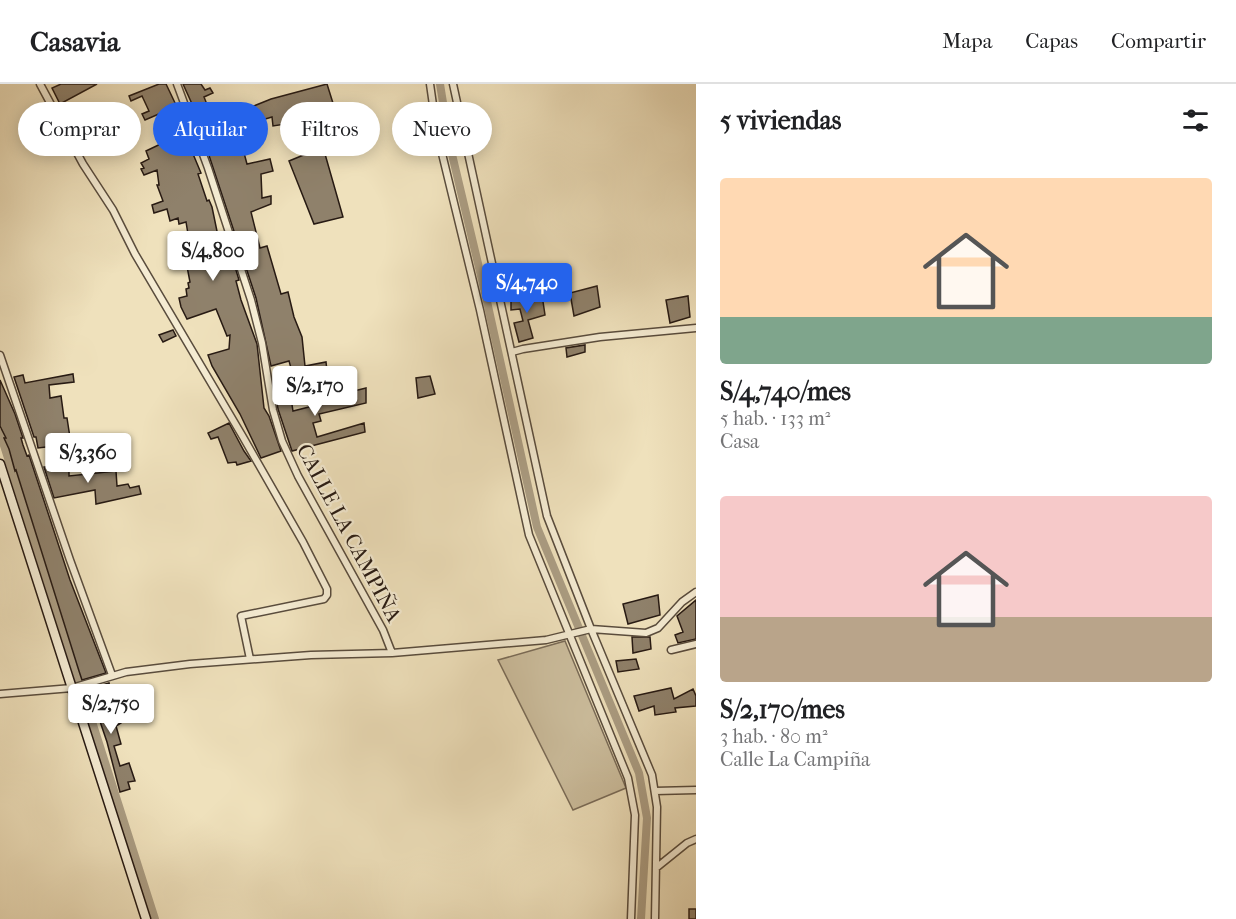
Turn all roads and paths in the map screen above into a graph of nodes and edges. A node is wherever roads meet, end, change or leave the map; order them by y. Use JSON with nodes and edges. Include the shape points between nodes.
{"nodes":[{"id":1,"x":40,"y":84,"type":"edge"},
{"id":2,"x":177,"y":84,"type":"edge"},
{"id":3,"x":430,"y":84,"type":"edge"},
{"id":4,"x":453,"y":84,"type":"edge"},
{"id":5,"x":696,"y":328,"type":"edge"},
{"id":6,"x":512,"y":352,"type":"junction"},
{"id":7,"x":0,"y":355,"type":"edge"},
{"id":8,"x":0,"y":464,"type":"edge"},
{"id":9,"x":696,"y":592,"type":"edge"},
{"id":10,"x":587,"y":630,"type":"junction"},
{"id":11,"x":571,"y":634,"type":"junction"},
{"id":12,"x":696,"y":644,"type":"edge"},
{"id":13,"x":671,"y":650,"type":"dead end"},
{"id":14,"x":392,"y":653,"type":"junction"},
{"id":15,"x":250,"y":659,"type":"junction"},
{"id":16,"x":112,"y":675,"type":"junction"},
{"id":17,"x":77,"y":686,"type":"junction"},
{"id":18,"x":0,"y":694,"type":"edge"},
{"id":19,"x":696,"y":790,"type":"edge"},
{"id":20,"x":655,"y":791,"type":"junction"},
{"id":21,"x":696,"y":838,"type":"edge"},
{"id":22,"x":656,"y":868,"type":"junction"},
{"id":23,"x":146,"y":919,"type":"edge"},
{"id":24,"x":631,"y":919,"type":"edge"},
{"id":25,"x":655,"y":919,"type":"edge"}],
"edges":[{"from":1,"to":15,"type":"street","via":[[327,589],[324,599],[241,616]]},
{"from":2,"to":14,"type":"street","name":"CALLE LA CAMPIÑA","via":[[251,300],[282,441]]},
{"from":3,"to":11,"type":"street","via":[[437,133],[480,310],[524,519]]},
{"from":4,"to":6,"type":"street"},
{"from":5,"to":6,"type":"street","via":[[600,337]]},
{"from":6,"to":10,"type":"street","via":[[547,516]]},
{"from":7,"to":16,"type":"street"},
{"from":8,"to":17,"type":"main road"},
{"from":9,"to":10,"type":"street","via":[[654,631]]},
{"from":10,"to":11,"type":"street"},
{"from":10,"to":20,"type":"street","via":[[652,775]]},
{"from":11,"to":14,"type":"street","via":[[546,640]]},
{"from":11,"to":24,"type":"street","via":[[632,796],[635,815]]},
{"from":12,"to":13,"type":"street"},
{"from":14,"to":15,"type":"street"},
{"from":15,"to":16,"type":"street"},
{"from":16,"to":17,"type":"street"},
{"from":17,"to":18,"type":"street"},
{"from":17,"to":23,"type":"main road"},
{"from":19,"to":20,"type":"street"},
{"from":20,"to":22,"type":"street"},
{"from":21,"to":22,"type":"street"},
{"from":22,"to":25,"type":"street"}]}
